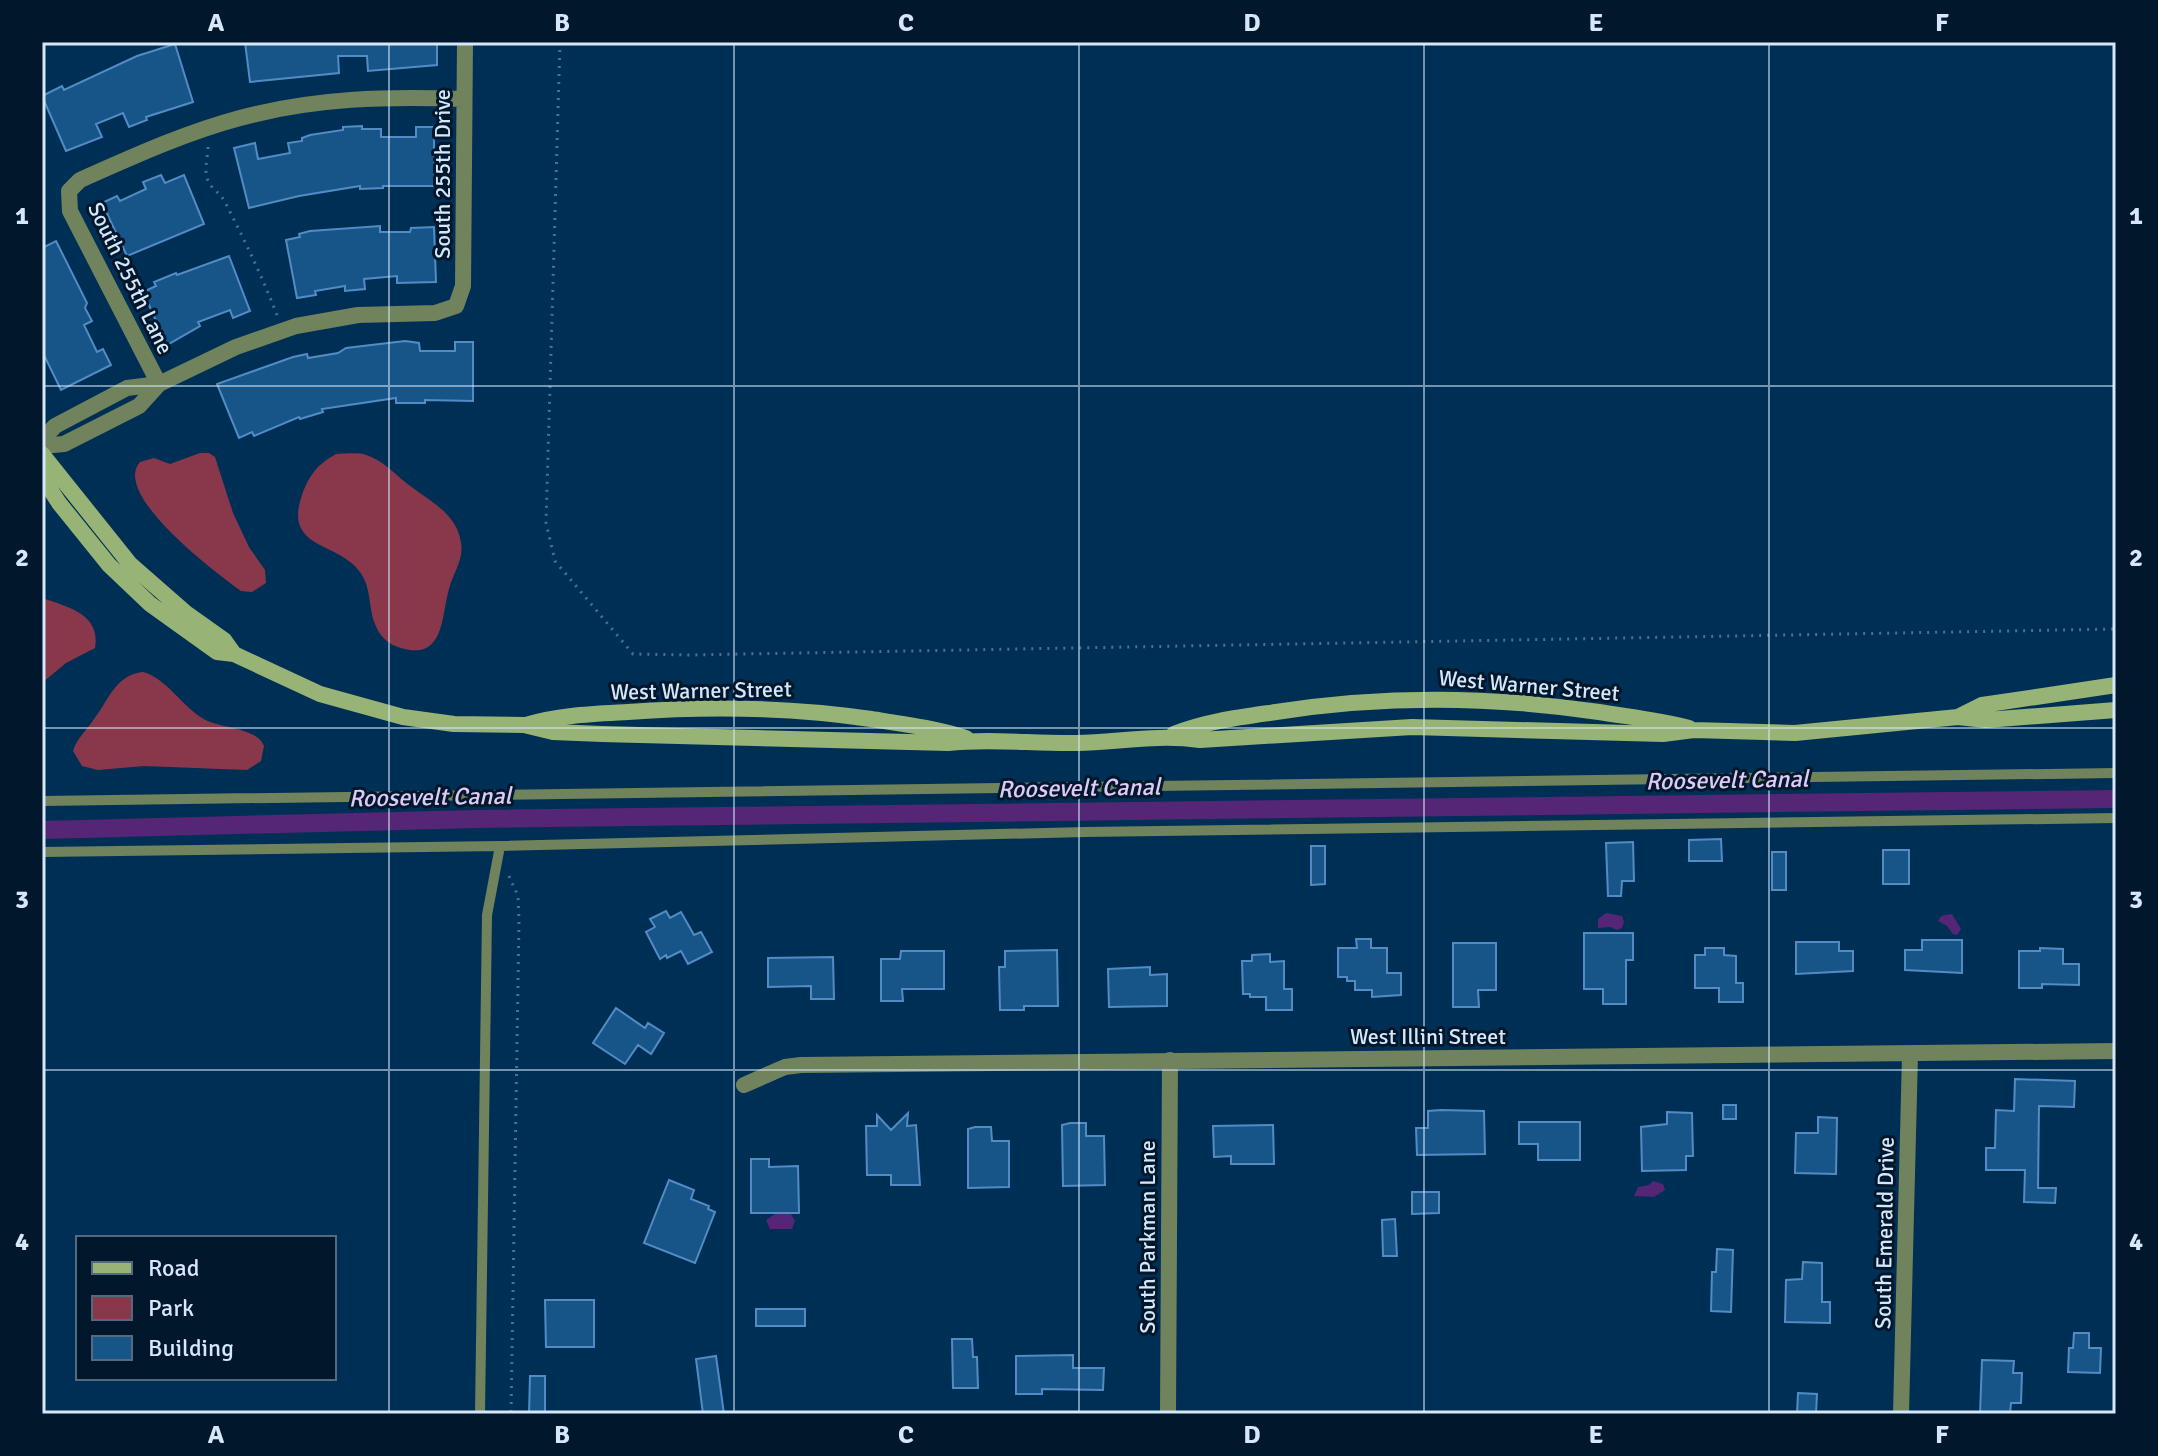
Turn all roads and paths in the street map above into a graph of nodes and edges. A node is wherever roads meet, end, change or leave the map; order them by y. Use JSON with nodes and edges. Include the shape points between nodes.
{"nodes":[{"id":1,"x":465,"y":42,"type":"edge"},
{"id":2,"x":560,"y":42,"type":"edge"},
{"id":3,"x":464,"y":99,"type":"junction"},
{"id":4,"x":207,"y":141,"type":"dead end"},
{"id":5,"x":278,"y":319,"type":"dead end"},
{"id":6,"x":159,"y":384,"type":"junction"},
{"id":7,"x":42,"y":443,"type":"edge"},
{"id":8,"x":42,"y":454,"type":"edge"},
{"id":9,"x":42,"y":469,"type":"edge"},
{"id":10,"x":2116,"y":629,"type":"edge"},
{"id":11,"x":234,"y":654,"type":"junction"},
{"id":12,"x":2116,"y":685,"type":"edge"},
{"id":13,"x":2116,"y":710,"type":"edge"},
{"id":14,"x":1958,"y":717,"type":"junction"},
{"id":15,"x":524,"y":725,"type":"junction"},
{"id":16,"x":1694,"y":730,"type":"junction"},
{"id":17,"x":1171,"y":736,"type":"junction"},
{"id":18,"x":971,"y":740,"type":"junction"},
{"id":19,"x":2116,"y":773,"type":"edge"},
{"id":20,"x":42,"y":801,"type":"edge"},
{"id":21,"x":2116,"y":818,"type":"edge"},
{"id":22,"x":500,"y":846,"type":"junction"},
{"id":23,"x":42,"y":852,"type":"edge"},
{"id":24,"x":2116,"y":1051,"type":"edge"},
{"id":25,"x":1910,"y":1054,"type":"junction"},
{"id":26,"x":1170,"y":1060,"type":"junction"},
{"id":27,"x":744,"y":1085,"type":"dead end"},
{"id":28,"x":480,"y":1414,"type":"edge"},
{"id":29,"x":511,"y":1414,"type":"edge"},
{"id":30,"x":1168,"y":1414,"type":"edge"},
{"id":31,"x":1901,"y":1414,"type":"edge"}],
"edges":[{"from":1,"to":3,"type":"street","name":"South 255th Drive"},
{"from":2,"to":10,"type":"path","via":[[546,523],[555,561],[633,654]]},
{"from":3,"to":6,"type":"street","name":"South 255th Drive","via":[[463,286],[456,306],[435,313],[370,314],[296,326],[236,347]]},
{"from":3,"to":6,"type":"street","name":"South 255th Lane","via":[[337,100],[242,117],[80,180],[69,191],[70,211]]},
{"from":4,"to":5,"type":"path","via":[[209,183],[250,248]]},
{"from":6,"to":7,"type":"street","via":[[127,388],[55,426]]},
{"from":8,"to":11,"type":"street","name":"West Warner Street","via":[[130,564],[224,640]]},
{"from":9,"to":11,"type":"street","name":"West Warner Street","via":[[74,524],[129,585],[217,652]]},
{"from":11,"to":15,"type":"street","name":"West Warner Street","via":[[320,694],[378,711],[454,724]]},
{"from":12,"to":14,"type":"street","name":"West Warner Street","via":[[1982,705]]},
{"from":13,"to":14,"type":"street","name":"West Warner Street","via":[[1986,720]]},
{"from":14,"to":16,"type":"street","name":"West Warner Street","via":[[1795,733]]},
{"from":15,"to":18,"type":"street","name":"West Warner Street","via":[[602,734]]},
{"from":15,"to":18,"type":"street","name":"West Warner Street","via":[[580,715],[746,707],[903,723]]},
{"from":16,"to":17,"type":"street","name":"West Warner Street","via":[[1663,734],[1412,727],[1200,740]]},
{"from":16,"to":17,"type":"street","name":"West Warner Street","via":[[1660,720],[1528,703],[1411,698],[1249,716]]},
{"from":17,"to":18,"type":"street","name":"West Warner Street","via":[[1079,743]]},
{"from":19,"to":20,"type":"lane"},
{"from":21,"to":22,"type":"lane"},
{"from":22,"to":23,"type":"lane"},
{"from":22,"to":28,"type":"lane","via":[[487,915]]},
{"from":22,"to":29,"type":"path","via":[[518,896],[519,921]]},
{"from":24,"to":25,"type":"street","name":"West Illini Street"},
{"from":25,"to":26,"type":"street","name":"West Illini Street"},
{"from":25,"to":31,"type":"street","name":"South Emerald Drive"},
{"from":26,"to":27,"type":"street","name":"West Illini Street","via":[[791,1065]]},
{"from":26,"to":30,"type":"street","name":"South Parkman Lane"}]}
